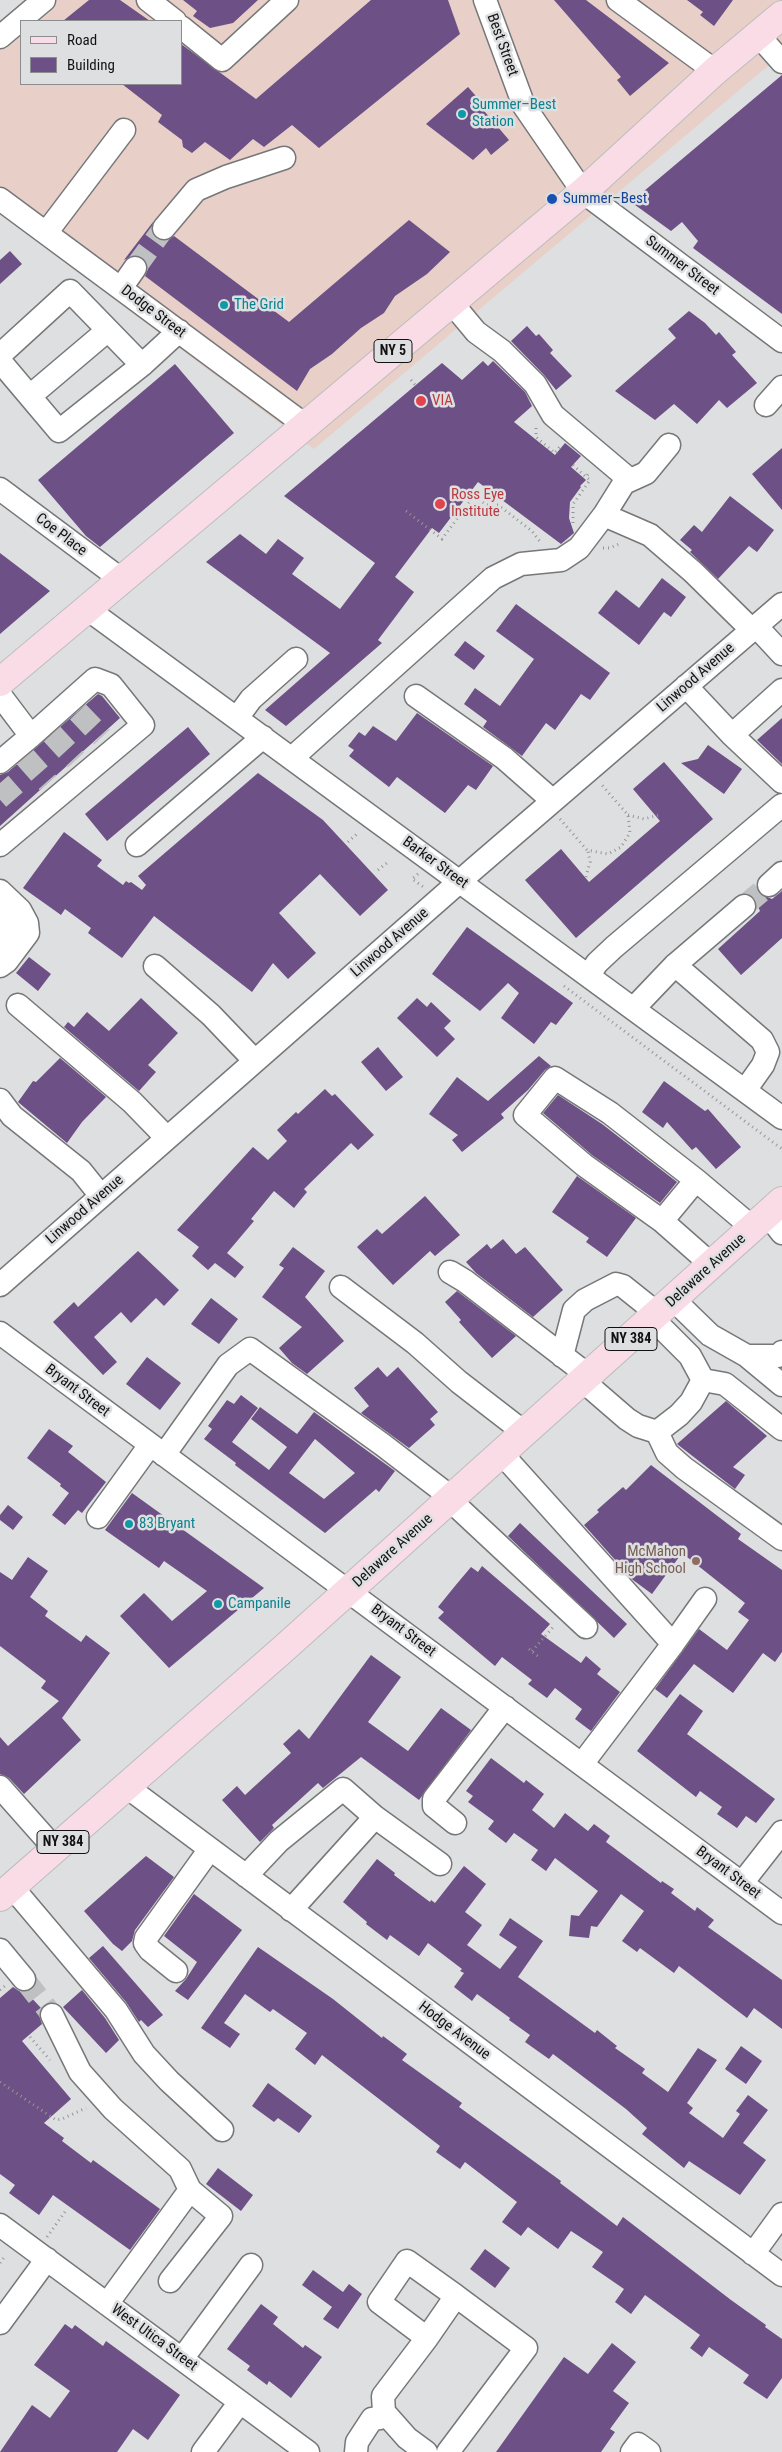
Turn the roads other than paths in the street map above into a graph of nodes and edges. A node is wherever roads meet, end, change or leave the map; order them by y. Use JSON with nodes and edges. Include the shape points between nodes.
{"nodes":[{"id":1,"x":44,"y":0,"type":"edge"},
{"id":2,"x":148,"y":0,"type":"edge"},
{"id":3,"x":287,"y":0,"type":"edge"},
{"id":4,"x":485,"y":0,"type":"edge"},
{"id":5,"x":618,"y":0,"type":"edge"},
{"id":6,"x":782,"y":15,"type":"edge"},
{"id":7,"x":20,"y":20,"type":"edge"},
{"id":8,"x":20,"y":20,"type":"edge"},
{"id":9,"x":173,"y":20,"type":"edge"},
{"id":10,"x":182,"y":28,"type":"edge"},
{"id":11,"x":758,"y":35,"type":"junction"},
{"id":12,"x":0,"y":37,"type":"edge"},
{"id":13,"x":782,"y":62,"type":"edge"},
{"id":14,"x":716,"y":71,"type":"junction"},
{"id":15,"x":124,"y":130,"type":"dead end"},
{"id":16,"x":284,"y":158,"type":"dead end"},
{"id":17,"x":582,"y":192,"type":"junction"},
{"id":18,"x":0,"y":199,"type":"edge"},
{"id":19,"x":164,"y":228,"type":"tunnel mouth"},
{"id":20,"x":46,"y":233,"type":"junction"},
{"id":21,"x":135,"y":268,"type":"tunnel mouth"},
{"id":22,"x":121,"y":288,"type":"junction"},
{"id":23,"x":451,"y":302,"type":"junction"},
{"id":24,"x":108,"y":330,"type":"junction"},
{"id":25,"x":179,"y":331,"type":"junction"},
{"id":26,"x":782,"y":341,"type":"edge"},
{"id":27,"x":0,"y":355,"type":"edge"},
{"id":28,"x":0,"y":361,"type":"edge"},
{"id":29,"x":142,"y":365,"type":"junction"},
{"id":30,"x":782,"y":387,"type":"edge"},
{"id":31,"x":30,"y":396,"type":"junction"},
{"id":32,"x":766,"y":405,"type":"dead end"},
{"id":33,"x":305,"y":425,"type":"junction"},
{"id":34,"x":669,"y":445,"type":"dead end"},
{"id":35,"x":630,"y":480,"type":"junction"},
{"id":36,"x":0,"y":490,"type":"edge"},
{"id":37,"x":604,"y":514,"type":"junction"},
{"id":38,"x":122,"y":580,"type":"junction"},
{"id":39,"x":782,"y":604,"type":"edge"},
{"id":40,"x":86,"y":608,"type":"junction"},
{"id":41,"x":754,"y":628,"type":"junction"},
{"id":42,"x":782,"y":654,"type":"edge"},
{"id":43,"x":296,"y":659,"type":"dead end"},
{"id":44,"x":0,"y":682,"type":"edge"},
{"id":45,"x":686,"y":686,"type":"junction"},
{"id":46,"x":782,"y":690,"type":"edge"},
{"id":47,"x":0,"y":695,"type":"edge"},
{"id":48,"x":416,"y":696,"type":"dead end"},
{"id":49,"x":237,"y":718,"type":"junction"},
{"id":50,"x":732,"y":736,"type":"junction"},
{"id":51,"x":263,"y":737,"type":"junction"},
{"id":52,"x":34,"y":740,"type":"junction"},
{"id":53,"x":292,"y":758,"type":"junction"},
{"id":54,"x":0,"y":762,"type":"edge"},
{"id":55,"x":782,"y":782,"type":"edge"},
{"id":56,"x":782,"y":805,"type":"edge"},
{"id":57,"x":556,"y":809,"type":"junction"},
{"id":58,"x":0,"y":845,"type":"edge"},
{"id":59,"x":137,"y":845,"type":"dead end"},
{"id":60,"x":460,"y":881,"type":"junction"},
{"id":61,"x":0,"y":891,"type":"edge"},
{"id":62,"x":0,"y":904,"type":"edge"},
{"id":63,"x":744,"y":906,"type":"tunnel mouth"},
{"id":64,"x":0,"y":952,"type":"edge"},
{"id":65,"x":675,"y":965,"type":"junction"},
{"id":66,"x":0,"y":966,"type":"edge"},
{"id":67,"x":155,"y":966,"type":"dead end"},
{"id":68,"x":589,"y":975,"type":"junction"},
{"id":69,"x":18,"y":1005,"type":"dead end"},
{"id":70,"x":634,"y":1008,"type":"junction"},
{"id":71,"x":255,"y":1061,"type":"junction"},
{"id":72,"x":746,"y":1089,"type":"junction"},
{"id":73,"x":0,"y":1100,"type":"edge"},
{"id":74,"x":782,"y":1118,"type":"edge"},
{"id":75,"x":167,"y":1138,"type":"junction"},
{"id":76,"x":696,"y":1180,"type":"junction"},
{"id":77,"x":101,"y":1196,"type":"junction"},
{"id":78,"x":771,"y":1219,"type":"edge"},
{"id":79,"x":662,"y":1221,"type":"junction"},
{"id":80,"x":712,"y":1265,"type":"junction"},
{"id":81,"x":450,"y":1272,"type":"dead end"},
{"id":82,"x":0,"y":1284,"type":"edge"},
{"id":83,"x":341,"y":1287,"type":"dead end"},
{"id":84,"x":662,"y":1311,"type":"junction"},
{"id":85,"x":0,"y":1333,"type":"edge"},
{"id":86,"x":782,"y":1352,"type":"edge"},
{"id":87,"x":562,"y":1356,"type":"junction"},
{"id":88,"x":746,"y":1356,"type":"junction"},
{"id":89,"x":586,"y":1379,"type":"junction"},
{"id":90,"x":703,"y":1380,"type":"junction"},
{"id":91,"x":782,"y":1386,"type":"edge"},
{"id":92,"x":782,"y":1428,"type":"edge"},
{"id":93,"x":657,"y":1432,"type":"junction"},
{"id":94,"x":525,"y":1433,"type":"junction"},
{"id":95,"x":157,"y":1450,"type":"junction"},
{"id":96,"x":502,"y":1454,"type":"junction"},
{"id":97,"x":451,"y":1499,"type":"junction"},
{"id":98,"x":98,"y":1517,"type":"dead end"},
{"id":99,"x":782,"y":1539,"type":"edge"},
{"id":100,"x":348,"y":1591,"type":"junction"},
{"id":101,"x":705,"y":1599,"type":"dead end"},
{"id":102,"x":586,"y":1626,"type":"dead end"},
{"id":103,"x":673,"y":1644,"type":"junction"},
{"id":104,"x":504,"y":1707,"type":"junction"},
{"id":105,"x":582,"y":1764,"type":"junction"},
{"id":106,"x":0,"y":1787,"type":"edge"},
{"id":107,"x":126,"y":1787,"type":"junction"},
{"id":108,"x":375,"y":1817,"type":"junction"},
{"id":109,"x":455,"y":1823,"type":"dead end"},
{"id":110,"x":782,"y":1832,"type":"edge"},
{"id":111,"x":56,"y":1849,"type":"junction"},
{"id":112,"x":210,"y":1849,"type":"junction"},
{"id":113,"x":440,"y":1864,"type":"dead end"},
{"id":114,"x":246,"y":1876,"type":"junction"},
{"id":115,"x":742,"y":1883,"type":"junction"},
{"id":116,"x":6,"y":1892,"type":"edge"},
{"id":117,"x":290,"y":1910,"type":"junction"},
{"id":118,"x":782,"y":1913,"type":"edge"},
{"id":119,"x":0,"y":1950,"type":"edge"},
{"id":120,"x":176,"y":1971,"type":"dead end"},
{"id":121,"x":24,"y":1979,"type":"tunnel mouth"},
{"id":122,"x":52,"y":2015,"type":"tunnel mouth"},
{"id":123,"x":222,"y":2130,"type":"dead end"},
{"id":124,"x":190,"y":2190,"type":"junction"},
{"id":125,"x":782,"y":2214,"type":"edge"},
{"id":126,"x":0,"y":2225,"type":"edge"},
{"id":127,"x":782,"y":2239,"type":"edge"},
{"id":128,"x":47,"y":2248,"type":"junction"},
{"id":129,"x":767,"y":2264,"type":"edge"},
{"id":130,"x":251,"y":2265,"type":"dead end"},
{"id":131,"x":170,"y":2281,"type":"dead end"},
{"id":132,"x":456,"y":2296,"type":"junction"},
{"id":133,"x":107,"y":2304,"type":"junction"},
{"id":134,"x":0,"y":2323,"type":"edge"},
{"id":135,"x":427,"y":2338,"type":"junction"},
{"id":136,"x":182,"y":2359,"type":"junction"},
{"id":137,"x":240,"y":2402,"type":"junction"},
{"id":138,"x":382,"y":2415,"type":"junction"},
{"id":139,"x":356,"y":2451,"type":"edge"},
{"id":140,"x":203,"y":2452,"type":"edge"},
{"id":141,"x":308,"y":2452,"type":"edge"},
{"id":142,"x":426,"y":2452,"type":"edge"},
{"id":143,"x":448,"y":2452,"type":"edge"},
{"id":144,"x":632,"y":2452,"type":"edge"},
{"id":145,"x":649,"y":2452,"type":"edge"}],
"edges":[{"from":1,"to":7,"type":"street"},
{"from":2,"to":9,"type":"street"},
{"from":3,"to":10,"type":"street","via":[[222,60]]},
{"from":4,"to":17,"type":"street","name":"Best Street","via":[[524,106]]},
{"from":5,"to":14,"type":"street"},
{"from":6,"to":11,"type":"main road","number":"NY 5"},
{"from":8,"to":12,"type":"street"},
{"from":11,"to":13,"type":"street"},
{"from":11,"to":14,"type":"main road","number":"NY 5"},
{"from":14,"to":17,"type":"main road","number":"NY 5"},
{"from":15,"to":20,"type":"street"},
{"from":16,"to":19,"type":"street","via":[[196,190]]},
{"from":17,"to":23,"type":"main road","number":"NY 5"},
{"from":17,"to":26,"type":"street","name":"Summer Street"},
{"from":18,"to":20,"type":"street","name":"Dodge Street"},
{"from":20,"to":22,"type":"street","name":"Dodge Street"},
{"from":21,"to":22,"type":"street"},
{"from":22,"to":25,"type":"street","name":"Dodge Street"},
{"from":23,"to":33,"type":"main road","number":"NY 5"},
{"from":23,"to":35,"type":"street","via":[[476,332],[502,351],[534,384],[553,415]]},
{"from":24,"to":27,"type":"street","via":[[70,291]]},
{"from":24,"to":29,"type":"street"},
{"from":24,"to":31,"type":"street"},
{"from":25,"to":29,"type":"street"},
{"from":25,"to":33,"type":"street","name":"Dodge Street"},
{"from":28,"to":31,"type":"street"},
{"from":29,"to":31,"type":"street","via":[[59,430]]},
{"from":30,"to":32,"type":"street"},
{"from":33,"to":38,"type":"main road","number":"NY 5"},
{"from":34,"to":35,"type":"street","via":[[646,473]]},
{"from":35,"to":37,"type":"street"},
{"from":36,"to":38,"type":"street","name":"Coe Place"},
{"from":37,"to":41,"type":"street","via":[[650,535]]},
{"from":37,"to":53,"type":"street","via":[[579,548],[561,560],[521,564],[493,578]]},
{"from":38,"to":40,"type":"main road","number":"NY 5"},
{"from":39,"to":41,"type":"street","name":"Linwood Avenue"},
{"from":40,"to":44,"type":"main road","number":"NY 5"},
{"from":40,"to":49,"type":"street","name":"Barker Street"},
{"from":41,"to":42,"type":"street"},
{"from":41,"to":45,"type":"street","name":"Linwood Avenue"},
{"from":43,"to":49,"type":"street","via":[[251,699]]},
{"from":45,"to":50,"type":"street"},
{"from":45,"to":57,"type":"street","name":"Linwood Avenue"},
{"from":46,"to":50,"type":"street"},
{"from":47,"to":52,"type":"street"},
{"from":48,"to":57,"type":"street","via":[[504,758]]},
{"from":49,"to":51,"type":"street","name":"Barker Street"},
{"from":50,"to":55,"type":"street"},
{"from":51,"to":53,"type":"street","name":"Barker Street"},
{"from":51,"to":59,"type":"street"},
{"from":52,"to":54,"type":"street"},
{"from":52,"to":58,"type":"street","via":[[74,707],[95,679],[111,685],[143,725],[107,744],[26,813]]},
{"from":53,"to":60,"type":"street","name":"Barker Street"},
{"from":56,"to":68,"type":"street","via":[[614,947]]},
{"from":57,"to":60,"type":"street","name":"Linwood Avenue"},
{"from":60,"to":68,"type":"street","name":"Barker Street"},
{"from":60,"to":71,"type":"street","name":"Linwood Avenue"},
{"from":61,"to":66,"type":"street","via":[[20,910],[28,933]]},
{"from":62,"to":64,"type":"street","via":[[9,917],[10,931]]},
{"from":63,"to":65,"type":"street"},
{"from":65,"to":70,"type":"street"},
{"from":65,"to":72,"type":"street","via":[[762,1040],[768,1052]]},
{"from":67,"to":71,"type":"street","via":[[211,1015]]},
{"from":68,"to":70,"type":"street","name":"Barker Street"},
{"from":69,"to":75,"type":"street","via":[[132,1102]]},
{"from":70,"to":72,"type":"street","name":"Barker Street"},
{"from":71,"to":75,"type":"street","name":"Linwood Avenue"},
{"from":72,"to":74,"type":"street","name":"Barker Street"},
{"from":73,"to":77,"type":"street","via":[[12,1116],[81,1171]]},
{"from":75,"to":77,"type":"street","name":"Linwood Avenue"},
{"from":76,"to":78,"type":"street"},
{"from":76,"to":79,"type":"street"},
{"from":76,"to":79,"type":"street","via":[[610,1113],[554,1078],[525,1115],[584,1165]]},
{"from":77,"to":82,"type":"street","name":"Linwood Avenue"},
{"from":78,"to":80,"type":"main road","name":"Delaware Avenue","number":"NY 384"},
{"from":79,"to":80,"type":"street"},
{"from":80,"to":84,"type":"main road","name":"Delaware Avenue","number":"NY 384"},
{"from":81,"to":87,"type":"street"},
{"from":83,"to":94,"type":"street"},
{"from":84,"to":87,"type":"street","via":[[616,1284],[585,1300],[574,1310]]},
{"from":84,"to":88,"type":"street"},
{"from":84,"to":89,"type":"main road","name":"Delaware Avenue","number":"NY 384"},
{"from":84,"to":90,"type":"street"},
{"from":85,"to":95,"type":"street","name":"Bryant Street"},
{"from":86,"to":88,"type":"street","via":[[778,1356]]},
{"from":87,"to":89,"type":"street"},
{"from":88,"to":91,"type":"street"},
{"from":89,"to":93,"type":"street","via":[[627,1419]]},
{"from":89,"to":94,"type":"main road","name":"Delaware Avenue","number":"NY 384"},
{"from":90,"to":92,"type":"street","via":[[725,1384]]},
{"from":90,"to":93,"type":"street","via":[[691,1402]]},
{"from":93,"to":99,"type":"street","via":[[667,1453],[684,1468]]},
{"from":94,"to":96,"type":"main road","name":"Delaware Avenue","number":"NY 384"},
{"from":95,"to":97,"type":"street","via":[[228,1365],[250,1349],[376,1439]]},
{"from":95,"to":98,"type":"street"},
{"from":95,"to":100,"type":"street","name":"Bryant Street"},
{"from":96,"to":97,"type":"main road","name":"Delaware Avenue","number":"NY 384"},
{"from":96,"to":103,"type":"street"},
{"from":97,"to":100,"type":"main road","name":"Delaware Avenue","number":"NY 384"},
{"from":97,"to":102,"type":"street"},
{"from":100,"to":104,"type":"street","name":"Bryant Street"},
{"from":100,"to":107,"type":"main road","name":"Delaware Avenue","number":"NY 384"},
{"from":101,"to":103,"type":"street"},
{"from":103,"to":105,"type":"street"},
{"from":104,"to":105,"type":"street","name":"Bryant Street"},
{"from":104,"to":109,"type":"street","via":[[434,1799],[434,1806]]},
{"from":105,"to":115,"type":"street","name":"Bryant Street"},
{"from":106,"to":111,"type":"street"},
{"from":107,"to":111,"type":"main road","name":"Delaware Avenue","number":"NY 384"},
{"from":107,"to":112,"type":"street","name":"Hodge Avenue"},
{"from":108,"to":113,"type":"street"},
{"from":108,"to":114,"type":"street","via":[[343,1789],[279,1841]]},
{"from":108,"to":117,"type":"street"},
{"from":110,"to":115,"type":"street"},
{"from":111,"to":116,"type":"main road","name":"Delaware Avenue","number":"NY 384"},
{"from":112,"to":114,"type":"street","name":"Hodge Avenue"},
{"from":112,"to":120,"type":"street","via":[[146,1938],[145,1944],[150,1950]]},
{"from":114,"to":117,"type":"street","name":"Hodge Avenue"},
{"from":115,"to":118,"type":"street","name":"Bryant Street"},
{"from":116,"to":123,"type":"street","via":[[116,2010],[144,2054]]},
{"from":117,"to":129,"type":"street","name":"Hodge Avenue"},
{"from":119,"to":121,"type":"street"},
{"from":122,"to":124,"type":"street","via":[[80,2072],[104,2100],[180,2169]]},
{"from":124,"to":131,"type":"street","via":[[221,2216]]},
{"from":124,"to":133,"type":"street"},
{"from":125,"to":129,"type":"street"},
{"from":126,"to":128,"type":"street","name":"West Utica Street"},
{"from":127,"to":129,"type":"street"},
{"from":128,"to":133,"type":"street","name":"West Utica Street"},
{"from":128,"to":134,"type":"street"},
{"from":130,"to":136,"type":"street"},
{"from":132,"to":135,"type":"street"},
{"from":132,"to":135,"type":"street","via":[[407,2261],[379,2302]]},
{"from":132,"to":143,"type":"street","via":[[526,2348]]},
{"from":133,"to":136,"type":"street","name":"West Utica Street"},
{"from":135,"to":138,"type":"street","via":[[383,2396]]},
{"from":136,"to":137,"type":"street","name":"West Utica Street"},
{"from":137,"to":140,"type":"street"},
{"from":137,"to":141,"type":"street","name":"West Utica Street"},
{"from":138,"to":139,"type":"street","via":[[382,2426],[365,2448]]},
{"from":138,"to":142,"type":"street"},
{"from":144,"to":145,"type":"street","via":[[638,2444]]}]}
